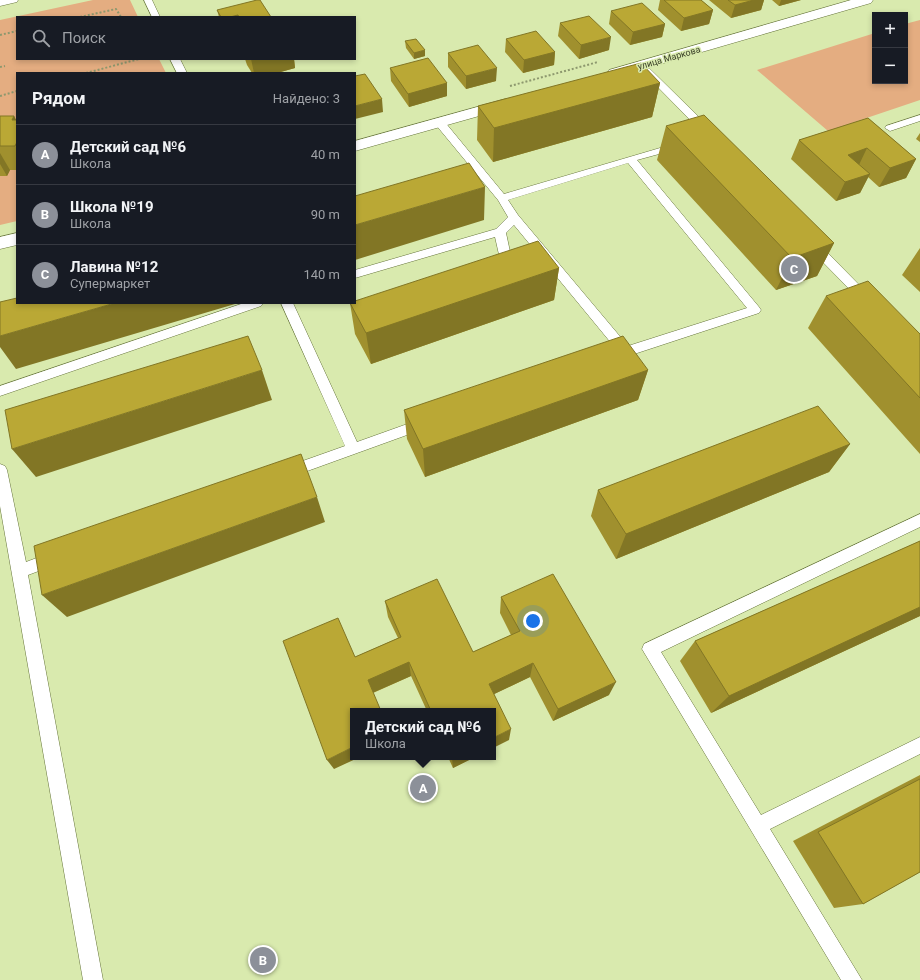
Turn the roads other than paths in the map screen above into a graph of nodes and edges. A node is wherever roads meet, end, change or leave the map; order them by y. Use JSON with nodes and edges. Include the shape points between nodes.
{"nodes":[{"id":1,"x":14,"y":0,"type":"edge"},
{"id":2,"x":148,"y":0,"type":"edge"},
{"id":3,"x":866,"y":0,"type":"edge"},
{"id":4,"x":0,"y":3,"type":"edge"},
{"id":5,"x":156,"y":16,"type":"edge"},
{"id":6,"x":176,"y":60,"type":"edge"},
{"id":7,"x":642,"y":66,"type":"junction"},
{"id":8,"x":182,"y":72,"type":"edge"},
{"id":9,"x":604,"y":76,"type":"edge"},
{"id":10,"x":522,"y":100,"type":"edge"},
{"id":11,"x":920,"y":118,"type":"edge"},
{"id":12,"x":440,"y":123,"type":"junction"},
{"id":13,"x":890,"y":128,"type":"dead end"},
{"id":14,"x":356,"y":146,"type":"edge"},
{"id":15,"x":630,"y":159,"type":"junction"},
{"id":16,"x":502,"y":198,"type":"junction"},
{"id":17,"x":514,"y":218,"type":"junction"},
{"id":18,"x":500,"y":232,"type":"junction"},
{"id":19,"x":805,"y":236,"type":"edge"},
{"id":20,"x":16,"y":239,"type":"edge"},
{"id":21,"x":0,"y":243,"type":"edge"},
{"id":22,"x":484,"y":268,"type":"edge"},
{"id":23,"x":356,"y":274,"type":"edge"},
{"id":24,"x":254,"y":304,"type":"edge"},
{"id":25,"x":287,"y":304,"type":"edge"},
{"id":26,"x":876,"y":308,"type":"edge"},
{"id":27,"x":625,"y":352,"type":"junction"},
{"id":28,"x":611,"y":357,"type":"edge"},
{"id":29,"x":0,"y":391,"type":"edge"},
{"id":30,"x":434,"y":420,"type":"edge"},
{"id":31,"x":353,"y":448,"type":"junction"},
{"id":32,"x":0,"y":470,"type":"edge"},
{"id":33,"x":279,"y":476,"type":"edge"},
{"id":34,"x":920,"y":520,"type":"edge"},
{"id":35,"x":65,"y":555,"type":"edge"},
{"id":36,"x":20,"y":571,"type":"junction"},
{"id":37,"x":920,"y":745,"type":"edge"},
{"id":38,"x":758,"y":826,"type":"junction"},
{"id":39,"x":93,"y":980,"type":"edge"},
{"id":40,"x":852,"y":980,"type":"edge"}],
"edges":[{"from":1,"to":4,"type":"lane"},
{"from":2,"to":5,"type":"lane"},
{"from":3,"to":7,"type":"main road","name":"улица Маркова"},
{"from":6,"to":8,"type":"lane"},
{"from":7,"to":9,"type":"main road","name":"улица Маркова"},
{"from":7,"to":15,"type":"lane","via":[[712,136]]},
{"from":10,"to":12,"type":"main road"},
{"from":11,"to":13,"type":"lane"},
{"from":12,"to":14,"type":"main road"},
{"from":12,"to":16,"type":"lane"},
{"from":15,"to":16,"type":"lane"},
{"from":15,"to":27,"type":"lane","via":[[755,310]]},
{"from":16,"to":17,"type":"lane"},
{"from":17,"to":18,"type":"lane"},
{"from":17,"to":27,"type":"lane"},
{"from":18,"to":22,"type":"lane","via":[[506,261]]},
{"from":18,"to":23,"type":"lane"},
{"from":19,"to":26,"type":"lane"},
{"from":20,"to":21,"type":"main road"},
{"from":24,"to":29,"type":"lane"},
{"from":25,"to":31,"type":"lane"},
{"from":27,"to":28,"type":"lane"},
{"from":30,"to":31,"type":"lane"},
{"from":31,"to":33,"type":"lane"},
{"from":32,"to":36,"type":"lane"},
{"from":34,"to":38,"type":"lane","via":[[650,649]]},
{"from":35,"to":36,"type":"lane"},
{"from":36,"to":39,"type":"lane"},
{"from":37,"to":38,"type":"lane"},
{"from":38,"to":40,"type":"lane"}]}
